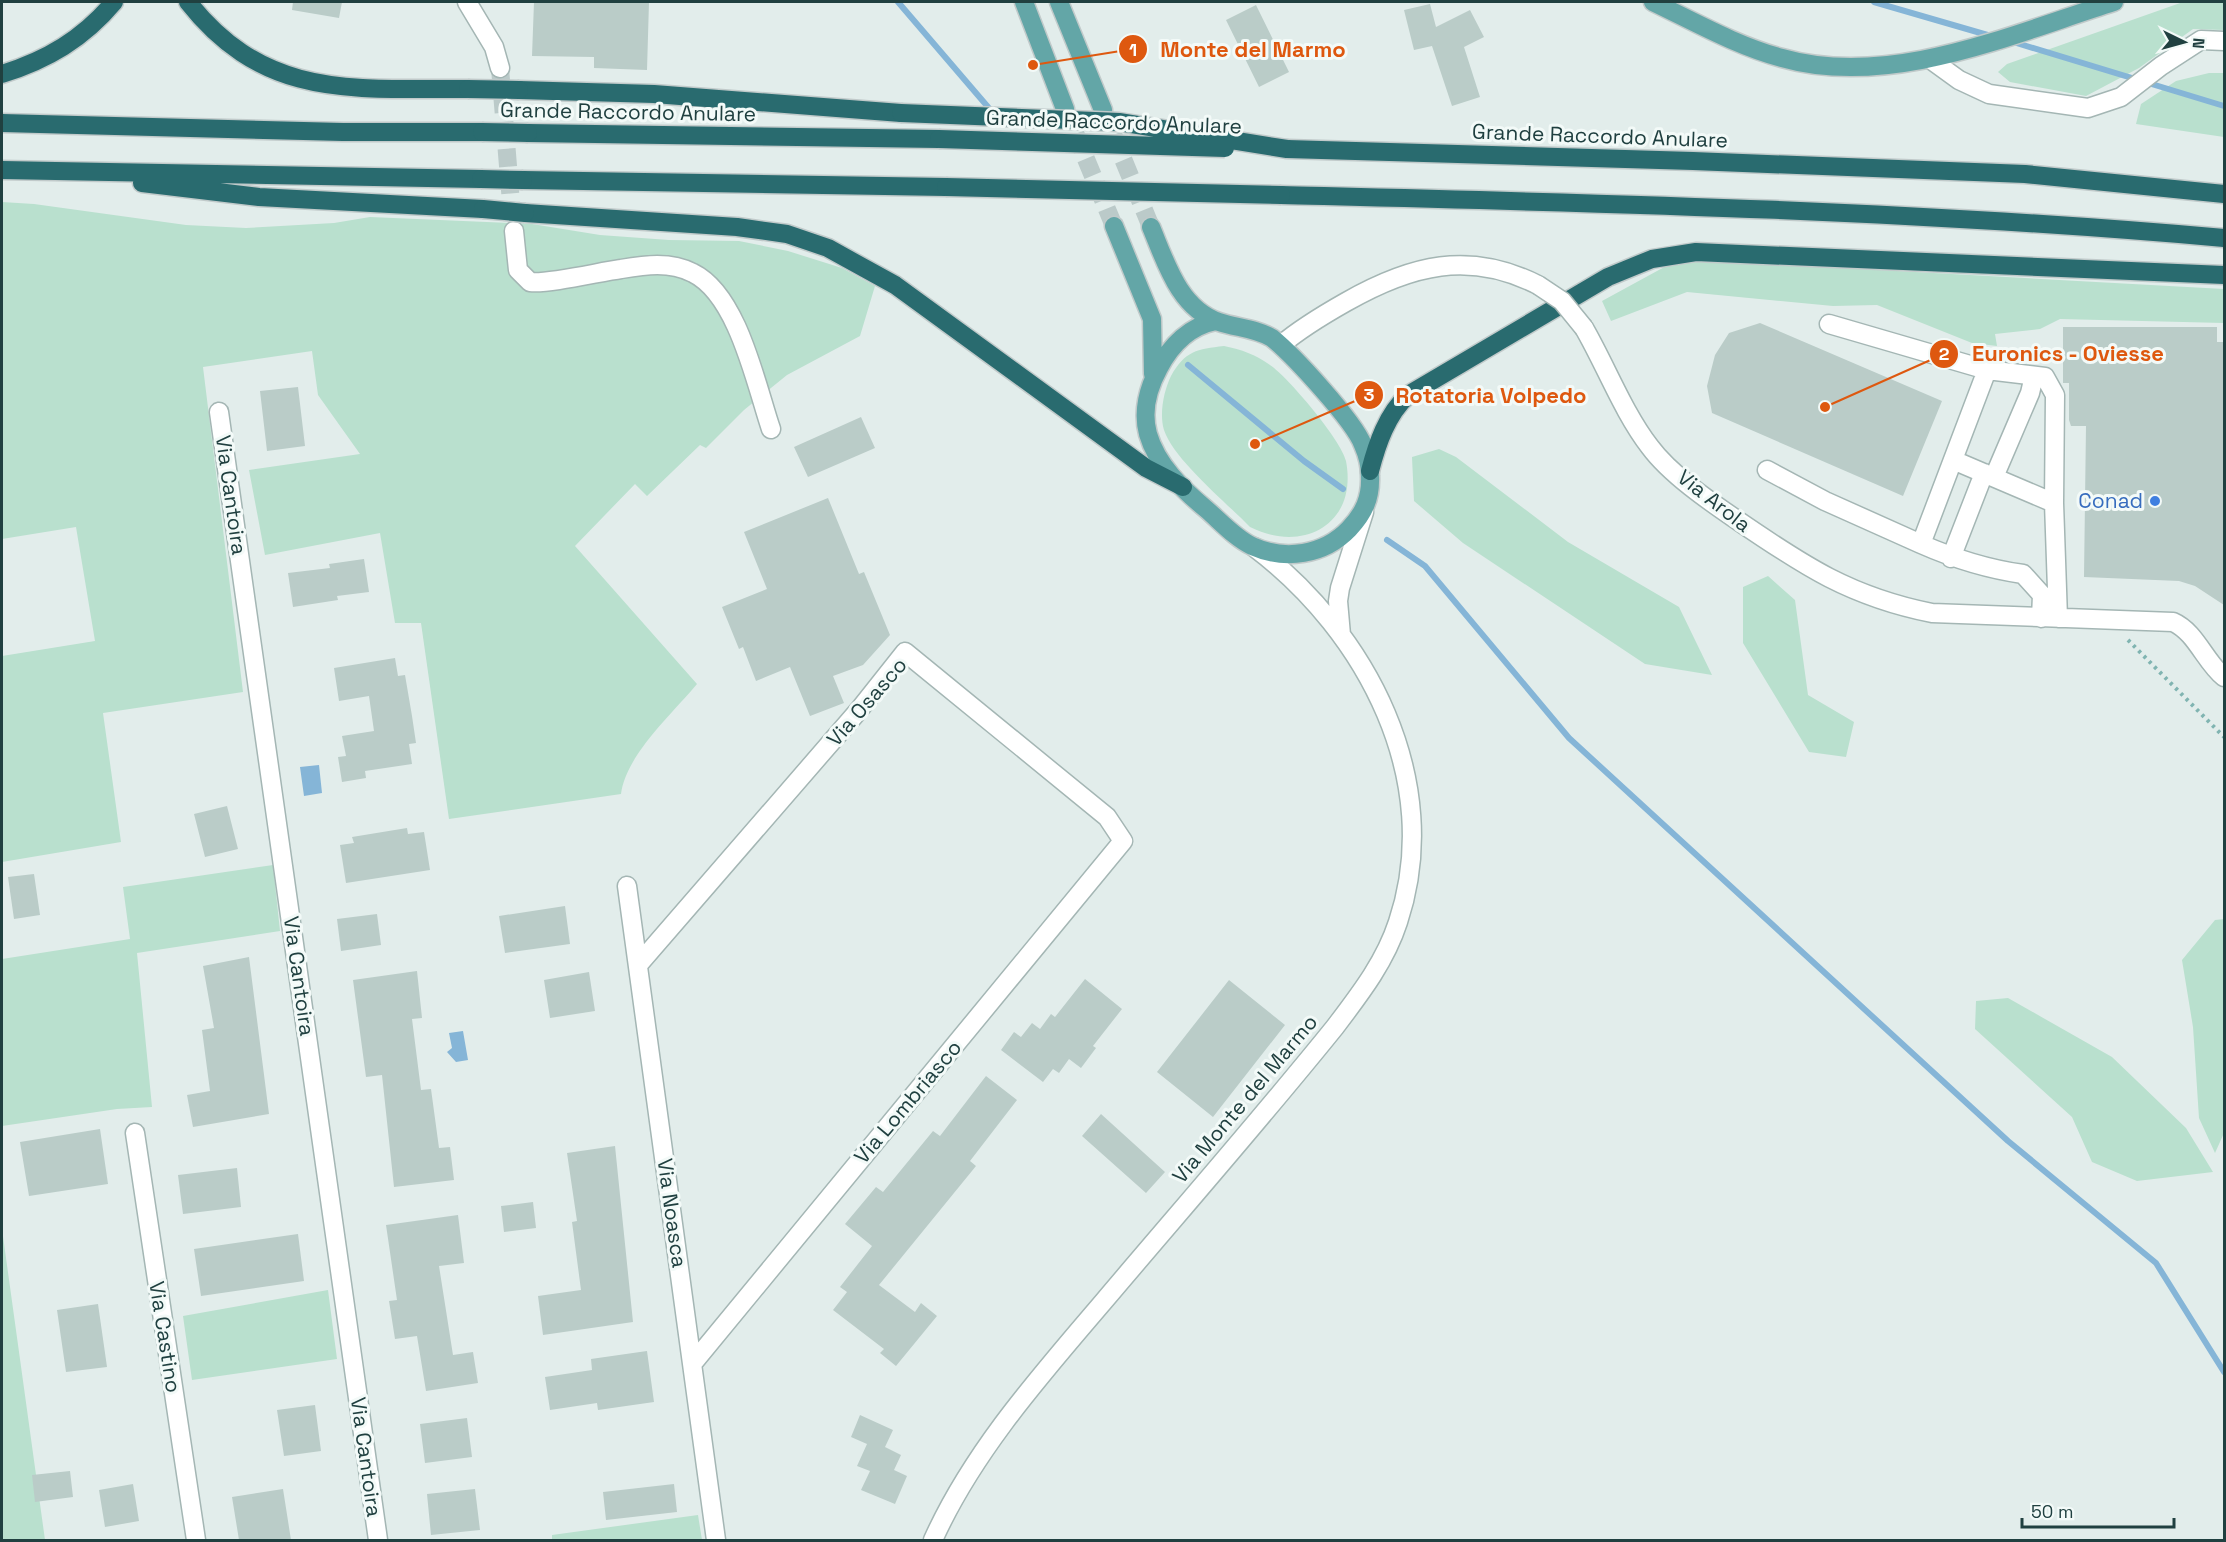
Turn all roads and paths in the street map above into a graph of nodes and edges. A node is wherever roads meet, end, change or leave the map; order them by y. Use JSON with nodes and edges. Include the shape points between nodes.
{"nodes":[{"id":1,"x":114,"y":2,"type":"edge"},
{"id":2,"x":188,"y":2,"type":"edge"},
{"id":3,"x":467,"y":2,"type":"edge"},
{"id":4,"x":1024,"y":2,"type":"edge"},
{"id":5,"x":1059,"y":2,"type":"edge"},
{"id":6,"x":1653,"y":2,"type":"edge"},
{"id":7,"x":2114,"y":2,"type":"edge"},
{"id":8,"x":2079,"y":10,"type":"edge"},
{"id":9,"x":2224,"y":41,"type":"edge"},
{"id":10,"x":1937,"y":57,"type":"junction"},
{"id":11,"x":500,"y":68,"type":"tunnel mouth"},
{"id":12,"x":2,"y":74,"type":"edge"},
{"id":13,"x":1065,"y":109,"type":"tunnel mouth"},
{"id":14,"x":1103,"y":110,"type":"tunnel mouth"},
{"id":15,"x":2,"y":123,"type":"edge"},
{"id":16,"x":1287,"y":149,"type":"junction"},
{"id":17,"x":2,"y":170,"type":"edge"},
{"id":18,"x":36,"y":171,"type":"junction"},
{"id":19,"x":2224,"y":194,"type":"edge"},
{"id":20,"x":1114,"y":226,"type":"tunnel mouth"},
{"id":21,"x":1151,"y":228,"type":"tunnel mouth"},
{"id":22,"x":514,"y":231,"type":"tunnel mouth"},
{"id":23,"x":2224,"y":238,"type":"edge"},
{"id":24,"x":2224,"y":275,"type":"edge"},
{"id":25,"x":1216,"y":321,"type":"junction"},
{"id":26,"x":1829,"y":324,"type":"dead end"},
{"id":27,"x":1281,"y":345,"type":"junction"},
{"id":28,"x":1987,"y":370,"type":"junction"},
{"id":29,"x":2034,"y":376,"type":"junction"},
{"id":30,"x":1153,"y":379,"type":"junction"},
{"id":31,"x":219,"y":412,"type":"dead end"},
{"id":32,"x":771,"y":429,"type":"dead end"},
{"id":33,"x":1953,"y":460,"type":"junction"},
{"id":34,"x":1767,"y":470,"type":"dead end"},
{"id":35,"x":1370,"y":471,"type":"junction"},
{"id":36,"x":1989,"y":475,"type":"junction"},
{"id":37,"x":1183,"y":487,"type":"junction"},
{"id":38,"x":2054,"y":502,"type":"junction"},
{"id":39,"x":1367,"y":504,"type":"junction"},
{"id":40,"x":1921,"y":544,"type":"junction"},
{"id":41,"x":1253,"y":546,"type":"junction"},
{"id":42,"x":1951,"y":558,"type":"junction"},
{"id":43,"x":2050,"y":618,"type":"junction"},
{"id":44,"x":2123,"y":620,"type":"junction"},
{"id":45,"x":1341,"y":635,"type":"junction"},
{"id":46,"x":2224,"y":677,"type":"edge"},
{"id":47,"x":2224,"y":737,"type":"edge"},
{"id":48,"x":1123,"y":841,"type":"joint"},
{"id":49,"x":627,"y":885,"type":"dead end"},
{"id":50,"x":638,"y":965,"type":"junction"},
{"id":51,"x":135,"y":1133,"type":"dead end"},
{"id":52,"x":693,"y":1363,"type":"junction"},
{"id":53,"x":196,"y":1540,"type":"edge"},
{"id":54,"x":378,"y":1540,"type":"edge"},
{"id":55,"x":716,"y":1540,"type":"edge"},
{"id":56,"x":933,"y":1540,"type":"edge"}],
"edges":[{"from":1,"to":12,"type":"highway","via":[[78,39],[32,64]]},
{"from":2,"to":16,"type":"highway","bridge":true,"via":[[231,47],[260,64],[297,80],[350,88],[654,94],[901,113],[1119,122]]},
{"from":3,"to":11,"type":"street","via":[[494,47]]},
{"from":4,"to":13,"type":"main road"},
{"from":5,"to":14,"type":"main road"},
{"from":6,"to":10,"type":"main road","via":[[1737,42],[1785,59],[1857,69]]},
{"from":7,"to":8,"type":"main road"},
{"from":8,"to":10,"type":"main road"},
{"from":9,"to":10,"type":"street","via":[[2201,40],[2121,97],[2088,108],[1989,94],[1959,80]]},
{"from":15,"to":16,"type":"highway","name":"Grande Raccordo Anulare","bridge":true},
{"from":16,"to":19,"type":"highway","name":"Grande Raccordo Anulare","via":[[2025,174]]},
{"from":17,"to":18,"type":"highway"},
{"from":18,"to":23,"type":"highway","bridge":true,"via":[[1696,205],[2046,223]]},
{"from":18,"to":37,"type":"highway","bridge":true,"via":[[259,197],[483,209],[754,229],[794,236],[855,261],[895,285],[1146,468]]},
{"from":20,"to":30,"type":"main road","via":[[1152,320]]},
{"from":21,"to":25,"type":"main road","via":[[1181,292],[1200,312]]},
{"from":22,"to":32,"type":"street","via":[[518,270],[530,282],[653,264],[683,269],[702,279],[733,320]]},
{"from":24,"to":35,"type":"highway","via":[[1671,254],[1608,277],[1408,395],[1381,435]]},
{"from":25,"to":27,"type":"main road","via":[[1256,330]]},
{"from":25,"to":30,"type":"main road","via":[[1178,341]]},
{"from":26,"to":28,"type":"street"},
{"from":27,"to":35,"type":"main road","via":[[1357,434]]},
{"from":27,"to":43,"type":"street","name":"Via Arola","bridge":true,"via":[[1306,325],[1386,281],[1432,267],[1484,265],[1510,272],[1562,301],[1584,328],[1650,448],[1704,498],[1806,567],[1835,583],[1894,605],[1964,616]]},
{"from":28,"to":29,"type":"street"},
{"from":28,"to":33,"type":"street"},
{"from":29,"to":36,"type":"street","via":[[2030,393]]},
{"from":29,"to":38,"type":"street","via":[[2045,377],[2055,395]]},
{"from":30,"to":37,"type":"main road","via":[[1146,406],[1148,434],[1162,463]]},
{"from":31,"to":54,"type":"street","name":"Via Cantoira"},
{"from":33,"to":36,"type":"street"},
{"from":33,"to":40,"type":"street"},
{"from":34,"to":40,"type":"street"},
{"from":35,"to":39,"type":"main road"},
{"from":36,"to":38,"type":"street"},
{"from":36,"to":42,"type":"street"},
{"from":37,"to":41,"type":"main road"},
{"from":38,"to":43,"type":"street"},
{"from":39,"to":41,"type":"main road","via":[[1347,530],[1327,546],[1289,554]]},
{"from":39,"to":45,"type":"street","name":"Via Monte del Marmo","via":[[1340,588]]},
{"from":40,"to":42,"type":"street"},
{"from":41,"to":45,"type":"street","name":"Via Monte del Marmo","via":[[1301,586]]},
{"from":42,"to":43,"type":"street","via":[[2023,574],[2042,595]]},
{"from":43,"to":44,"type":"street","name":"Via Arola"},
{"from":44,"to":46,"type":"street","name":"Via Arola","via":[[2178,624]]},
{"from":44,"to":47,"type":"path","via":[[2124,635]]},
{"from":45,"to":56,"type":"street","name":"Via Monte del Marmo","via":[[1388,716],[1410,797],[1410,867],[1398,923],[1385,953],[1320,1046],[1057,1356],[996,1435],[950,1504]]},
{"from":48,"to":50,"type":"street","name":"Via Osasco","via":[[1107,817],[905,652]]},
{"from":48,"to":52,"type":"street","name":"Via Lombriasco"},
{"from":49,"to":50,"type":"street","name":"Via Noasca"},
{"from":50,"to":52,"type":"street","name":"Via Noasca"},
{"from":51,"to":53,"type":"street","name":"Via Castino"},
{"from":52,"to":55,"type":"street","name":"Via Noasca"}]}
